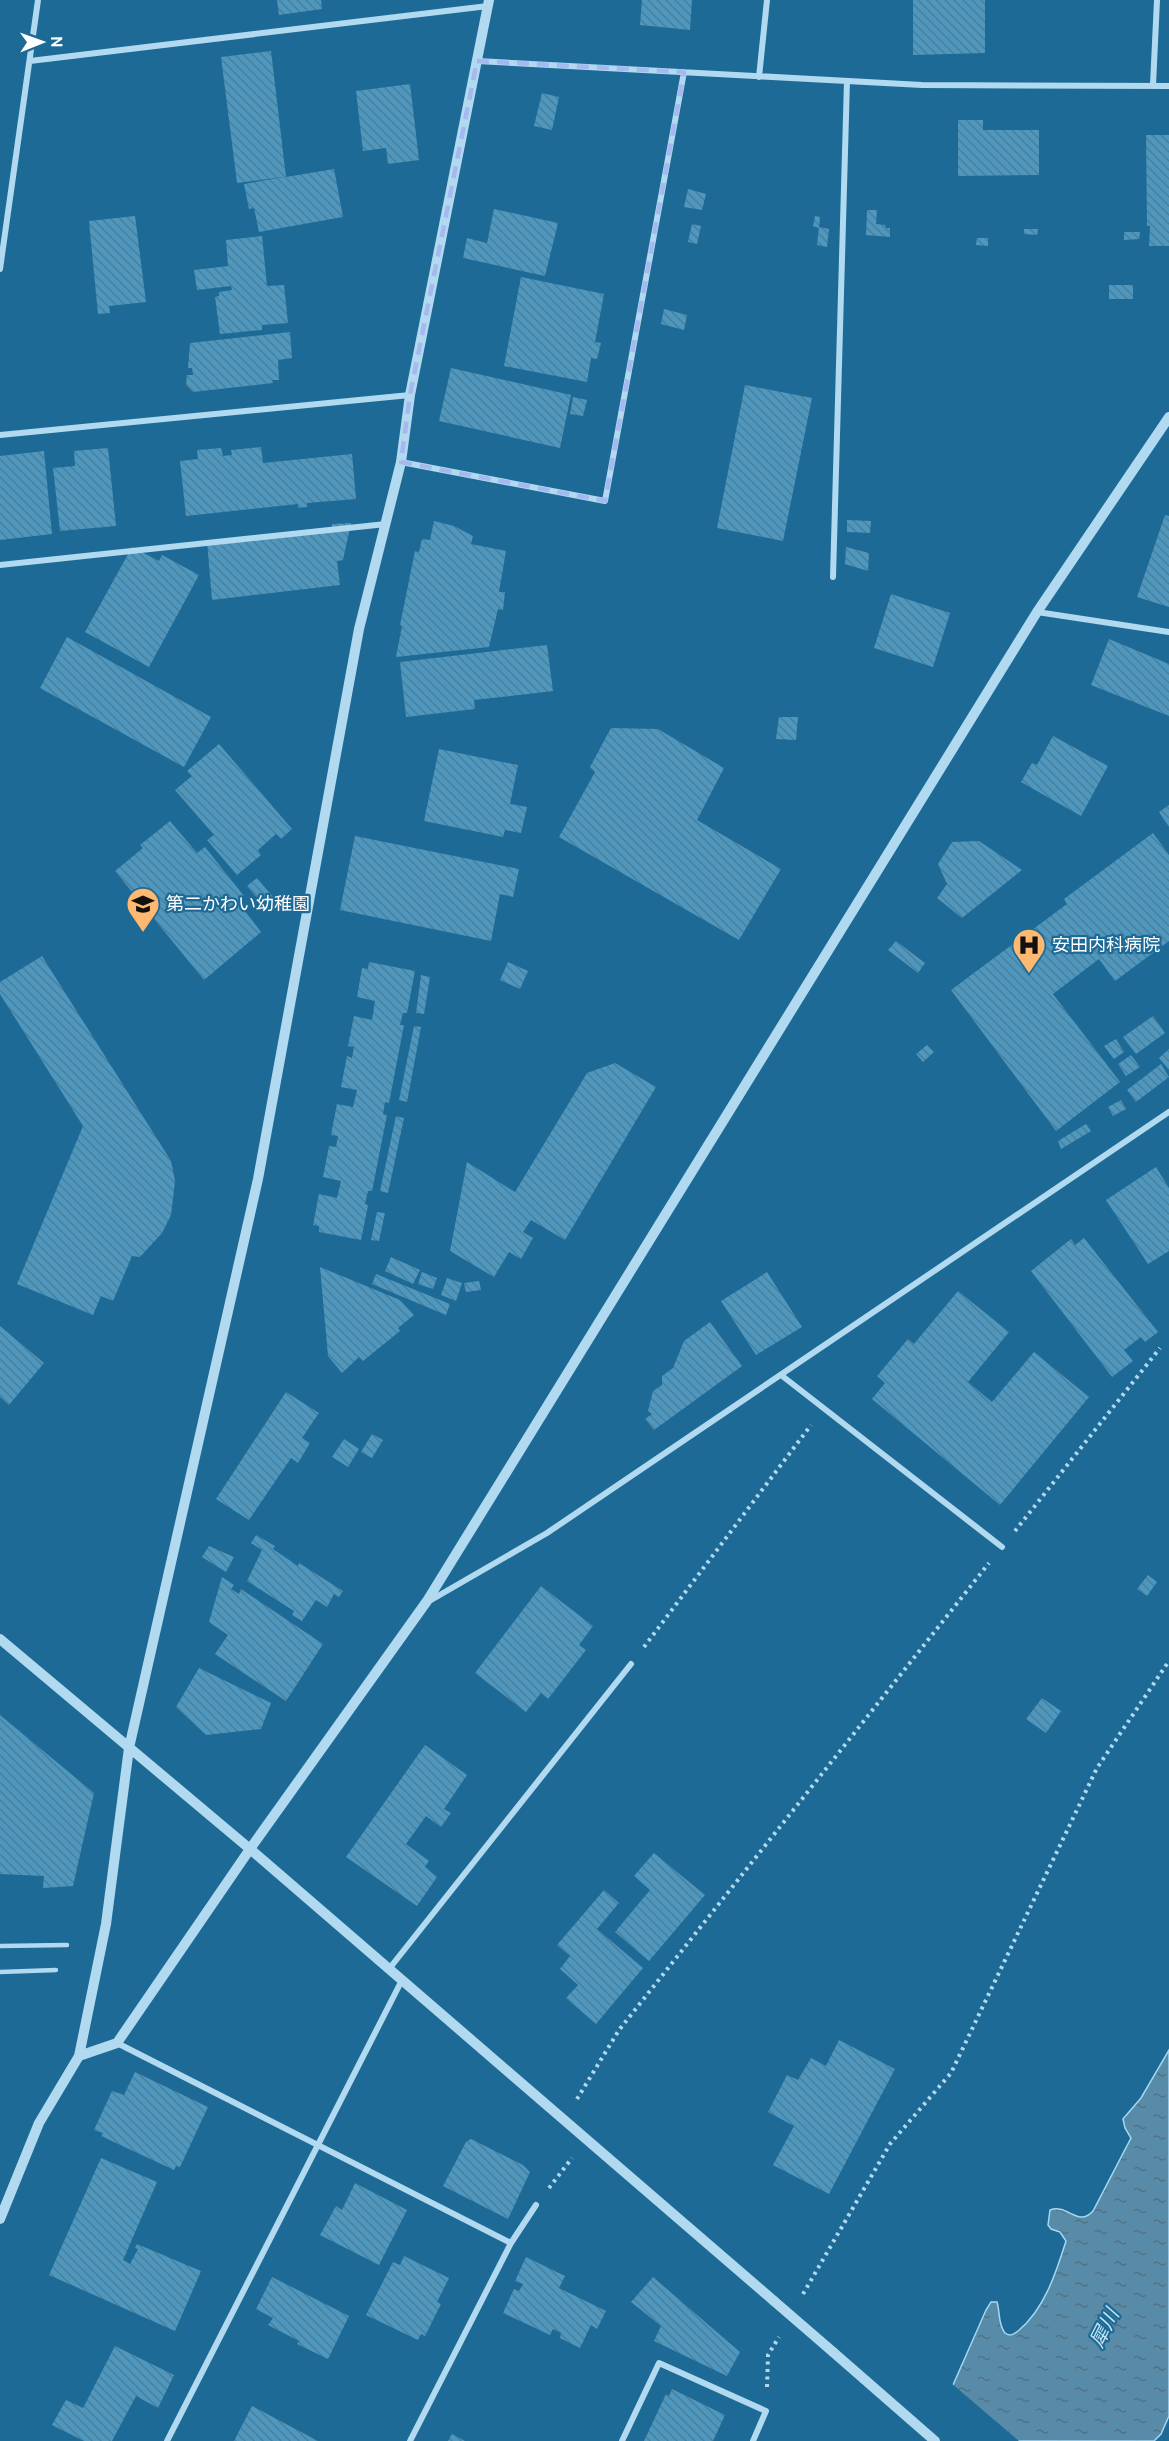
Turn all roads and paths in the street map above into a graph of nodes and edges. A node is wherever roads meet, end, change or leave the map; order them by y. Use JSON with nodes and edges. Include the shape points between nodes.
{"nodes":[{"id":1,"x":38,"y":0,"type":"edge"},
{"id":2,"x":767,"y":0,"type":"edge"},
{"id":3,"x":1156,"y":0,"type":"edge"},
{"id":4,"x":488,"y":3,"type":"edge"},
{"id":5,"x":30,"y":61,"type":"junction"},
{"id":6,"x":477,"y":61,"type":"junction"},
{"id":7,"x":684,"y":72,"type":"junction"},
{"id":8,"x":759,"y":77,"type":"junction"},
{"id":9,"x":847,"y":81,"type":"junction"},
{"id":10,"x":1153,"y":86,"type":"junction"},
{"id":11,"x":1169,"y":86,"type":"edge"},
{"id":12,"x":0,"y":269,"type":"edge"},
{"id":13,"x":410,"y":395,"type":"junction"},
{"id":14,"x":1169,"y":417,"type":"edge"},
{"id":15,"x":0,"y":435,"type":"edge"},
{"id":16,"x":401,"y":462,"type":"junction"},
{"id":17,"x":387,"y":524,"type":"junction"},
{"id":18,"x":0,"y":565,"type":"edge"},
{"id":19,"x":833,"y":577,"type":"dead end"},
{"id":20,"x":1037,"y":612,"type":"junction"},
{"id":21,"x":1169,"y":632,"type":"edge"},
{"id":22,"x":1169,"y":1112,"type":"edge"},
{"id":23,"x":1160,"y":1348,"type":"dead end"},
{"id":24,"x":781,"y":1374,"type":"junction"},
{"id":25,"x":824,"y":1408,"type":"junction"},
{"id":26,"x":1002,"y":1547,"type":"junction"},
{"id":27,"x":427,"y":1601,"type":"junction"},
{"id":28,"x":0,"y":1639,"type":"edge"},
{"id":29,"x":1169,"y":1661,"type":"edge"},
{"id":30,"x":631,"y":1664,"type":"joint"},
{"id":31,"x":129,"y":1748,"type":"junction"},
{"id":32,"x":250,"y":1849,"type":"junction"},
{"id":33,"x":67,"y":1945,"type":"dead end"},
{"id":34,"x":0,"y":1946,"type":"edge"},
{"id":35,"x":390,"y":1969,"type":"junction"},
{"id":36,"x":56,"y":1971,"type":"dead end"},
{"id":37,"x":0,"y":1972,"type":"edge"},
{"id":38,"x":402,"y":1980,"type":"junction"},
{"id":39,"x":117,"y":2043,"type":"junction"},
{"id":40,"x":79,"y":2056,"type":"junction"},
{"id":41,"x":564,"y":2120,"type":"junction"},
{"id":42,"x":586,"y":2139,"type":"junction"},
{"id":43,"x":318,"y":2145,"type":"junction"},
{"id":44,"x":536,"y":2205,"type":"joint"},
{"id":45,"x":0,"y":2219,"type":"edge"},
{"id":46,"x":511,"y":2243,"type":"junction"},
{"id":47,"x":803,"y":2295,"type":"dead end"},
{"id":48,"x":780,"y":2335,"type":"dead end"},
{"id":49,"x":766,"y":2411,"type":"junction"},
{"id":50,"x":167,"y":2441,"type":"edge"},
{"id":51,"x":410,"y":2441,"type":"edge"},
{"id":52,"x":622,"y":2441,"type":"edge"},
{"id":53,"x":753,"y":2441,"type":"edge"},
{"id":54,"x":935,"y":2441,"type":"edge"}],
"edges":[{"from":1,"to":5,"type":"street"},
{"from":2,"to":8,"type":"street"},
{"from":3,"to":10,"type":"street"},
{"from":4,"to":5,"type":"street"},
{"from":4,"to":6,"type":"street"},
{"from":5,"to":12,"type":"street"},
{"from":6,"to":7,"type":"street"},
{"from":6,"to":13,"type":"street"},
{"from":7,"to":8,"type":"street"},
{"from":7,"to":16,"type":"street","via":[[605,501]]},
{"from":8,"to":9,"type":"street"},
{"from":9,"to":10,"type":"street","via":[[922,86]]},
{"from":9,"to":19,"type":"street"},
{"from":10,"to":11,"type":"street"},
{"from":13,"to":15,"type":"street"},
{"from":13,"to":16,"type":"street"},
{"from":14,"to":20,"type":"street"},
{"from":16,"to":17,"type":"street"},
{"from":17,"to":18,"type":"street"},
{"from":17,"to":31,"type":"street","via":[[359,629],[258,1179]]},
{"from":20,"to":21,"type":"street"},
{"from":20,"to":27,"type":"street"},
{"from":22,"to":24,"type":"street"},
{"from":23,"to":26,"type":"path"},
{"from":24,"to":25,"type":"street"},
{"from":24,"to":27,"type":"street","via":[[547,1533]]},
{"from":25,"to":26,"type":"street"},
{"from":25,"to":30,"type":"path"},
{"from":26,"to":41,"type":"path","via":[[618,2030]]},
{"from":27,"to":32,"type":"street"},
{"from":28,"to":31,"type":"street"},
{"from":29,"to":47,"type":"path","via":[[1097,1768],[951,2073],[890,2144]]},
{"from":30,"to":35,"type":"street"},
{"from":31,"to":32,"type":"street"},
{"from":31,"to":40,"type":"street","via":[[106,1924]]},
{"from":32,"to":35,"type":"street"},
{"from":32,"to":39,"type":"street"},
{"from":33,"to":34,"type":"lane"},
{"from":35,"to":38,"type":"street"},
{"from":36,"to":37,"type":"lane"},
{"from":38,"to":41,"type":"street"},
{"from":38,"to":43,"type":"street"},
{"from":39,"to":40,"type":"street"},
{"from":39,"to":43,"type":"street"},
{"from":40,"to":45,"type":"street","via":[[39,2123]]},
{"from":41,"to":42,"type":"street"},
{"from":42,"to":44,"type":"path"},
{"from":42,"to":54,"type":"street","bridge":true},
{"from":43,"to":46,"type":"street"},
{"from":43,"to":50,"type":"street"},
{"from":44,"to":46,"type":"street"},
{"from":46,"to":51,"type":"street"},
{"from":48,"to":49,"type":"path","via":[[768,2355]]},
{"from":49,"to":52,"type":"street","via":[[659,2363]]},
{"from":49,"to":53,"type":"street"}]}
